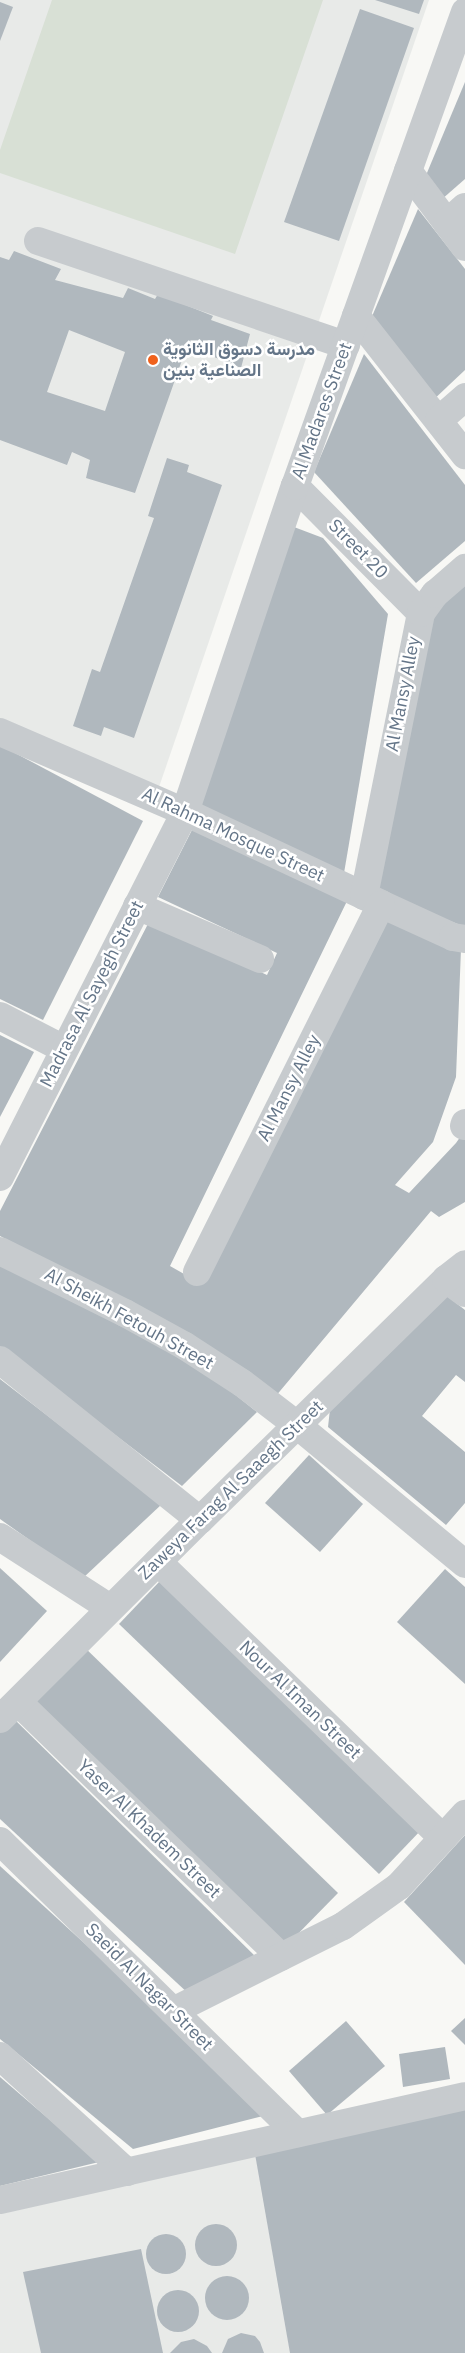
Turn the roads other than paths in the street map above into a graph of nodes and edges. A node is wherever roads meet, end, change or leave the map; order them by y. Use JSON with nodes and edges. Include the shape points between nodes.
{"nodes":[{"id":1,"x":465,"y":12,"type":"edge"},
{"id":2,"x":465,"y":54,"type":"edge"},
{"id":3,"x":443,"y":74,"type":"junction"},
{"id":4,"x":408,"y":171,"type":"junction"},
{"id":5,"x":456,"y":215,"type":"edge"},
{"id":6,"x":38,"y":241,"type":"dead end"},
{"id":7,"x":465,"y":247,"type":"edge"},
{"id":8,"x":356,"y":316,"type":"junction"},
{"id":9,"x":346,"y":345,"type":"junction"},
{"id":10,"x":465,"y":397,"type":"edge"},
{"id":11,"x":439,"y":420,"type":"junction"},
{"id":12,"x":465,"y":455,"type":"edge"},
{"id":13,"x":295,"y":486,"type":"junction"},
{"id":14,"x":465,"y":568,"type":"edge"},
{"id":15,"x":421,"y":613,"type":"junction"},
{"id":16,"x":0,"y":732,"type":"edge"},
{"id":17,"x":185,"y":812,"type":"junction"},
{"id":18,"x":372,"y":900,"type":"junction"},
{"id":19,"x":137,"y":906,"type":"junction"},
{"id":20,"x":465,"y":939,"type":"edge"},
{"id":21,"x":260,"y":959,"type":"dead end"},
{"id":22,"x":0,"y":1016,"type":"edge"},
{"id":23,"x":64,"y":1050,"type":"junction"},
{"id":24,"x":0,"y":1177,"type":"edge"},
{"id":25,"x":0,"y":1250,"type":"edge"},
{"id":26,"x":198,"y":1272,"type":"dead end"},
{"id":27,"x":459,"y":1279,"type":"edge"},
{"id":28,"x":0,"y":1360,"type":"edge"},
{"id":29,"x":297,"y":1425,"type":"junction"},
{"id":30,"x":200,"y":1520,"type":"junction"},
{"id":31,"x":0,"y":1538,"type":"edge"},
{"id":32,"x":462,"y":1554,"type":"edge"},
{"id":33,"x":158,"y":1562,"type":"junction"},
{"id":34,"x":110,"y":1608,"type":"junction"},
{"id":35,"x":9,"y":1710,"type":"edge"},
{"id":36,"x":465,"y":1814,"type":"edge"},
{"id":37,"x":443,"y":1838,"type":"junction"},
{"id":38,"x":0,"y":1841,"type":"edge"},
{"id":39,"x":281,"y":1956,"type":"junction"},
{"id":40,"x":173,"y":2011,"type":"junction"},
{"id":41,"x":0,"y":2056,"type":"edge"},
{"id":42,"x":465,"y":2096,"type":"edge"},
{"id":43,"x":297,"y":2133,"type":"junction"},
{"id":44,"x":128,"y":2172,"type":"junction"},
{"id":45,"x":0,"y":2200,"type":"edge"}],
"edges":[{"from":1,"to":3,"type":"street","name":"Al Madares Street"},
{"from":2,"to":3,"type":"street"},
{"from":3,"to":4,"type":"street","name":"Al Madares Street"},
{"from":4,"to":5,"type":"street"},
{"from":4,"to":8,"type":"street","name":"Al Madares Street"},
{"from":5,"to":7,"type":"street"},
{"from":6,"to":9,"type":"street"},
{"from":8,"to":9,"type":"street","name":"Al Madares Street"},
{"from":8,"to":11,"type":"street"},
{"from":9,"to":13,"type":"street","name":"Al Madares Street"},
{"from":10,"to":11,"type":"street"},
{"from":11,"to":12,"type":"street"},
{"from":13,"to":15,"type":"street","name":"Street 20"},
{"from":13,"to":17,"type":"street","name":"Al Madares Street"},
{"from":14,"to":15,"type":"street","name":"Al Mansy Alley","via":[[435,594]]},
{"from":15,"to":18,"type":"street","name":"Al Mansy Alley"},
{"from":16,"to":17,"type":"street","name":"Al Rahma Mosque Street"},
{"from":17,"to":18,"type":"street","name":"Al Rahma Mosque Street"},
{"from":17,"to":19,"type":"street","name":"Madrasa Al Sayegh Street"},
{"from":18,"to":20,"type":"street","name":"Al Rahma Mosque Street","via":[[453,937]]},
{"from":18,"to":26,"type":"street","name":"Al Mansy Alley"},
{"from":19,"to":21,"type":"street"},
{"from":19,"to":23,"type":"street","name":"Madrasa Al Sayegh Street"},
{"from":22,"to":23,"type":"street"},
{"from":23,"to":24,"type":"street","name":"Madrasa Al Sayegh Street"},
{"from":25,"to":29,"type":"street","name":"Al Sheikh Fetouh Street","via":[[185,1346],[242,1383]]},
{"from":27,"to":29,"type":"street","name":"Zaweya Farag Al Saaegh Street"},
{"from":28,"to":30,"type":"street"},
{"from":29,"to":30,"type":"street","name":"Zaweya Farag Al Saaegh Street"},
{"from":29,"to":32,"type":"street","name":"Al Sheikh Fetouh Street"},
{"from":30,"to":33,"type":"street","name":"Zaweya Farag Al Saaegh Street"},
{"from":31,"to":34,"type":"street"},
{"from":33,"to":34,"type":"street","name":"Zaweya Farag Al Saaegh Street"},
{"from":33,"to":37,"type":"street","name":"Nour Al Iman Street"},
{"from":34,"to":35,"type":"street","name":"Zaweya Farag Al Saaegh Street"},
{"from":35,"to":39,"type":"street","name":"Yaser Al Khadem Street"},
{"from":36,"to":37,"type":"street"},
{"from":37,"to":39,"type":"street","via":[[399,1886],[343,1926]]},
{"from":38,"to":40,"type":"street","name":"Saeid Al Nagar Street"},
{"from":39,"to":40,"type":"street"},
{"from":40,"to":43,"type":"street","name":"Saeid Al Nagar Street"},
{"from":41,"to":44,"type":"street"},
{"from":42,"to":43,"type":"street"},
{"from":43,"to":44,"type":"street"},
{"from":44,"to":45,"type":"street"}]}
